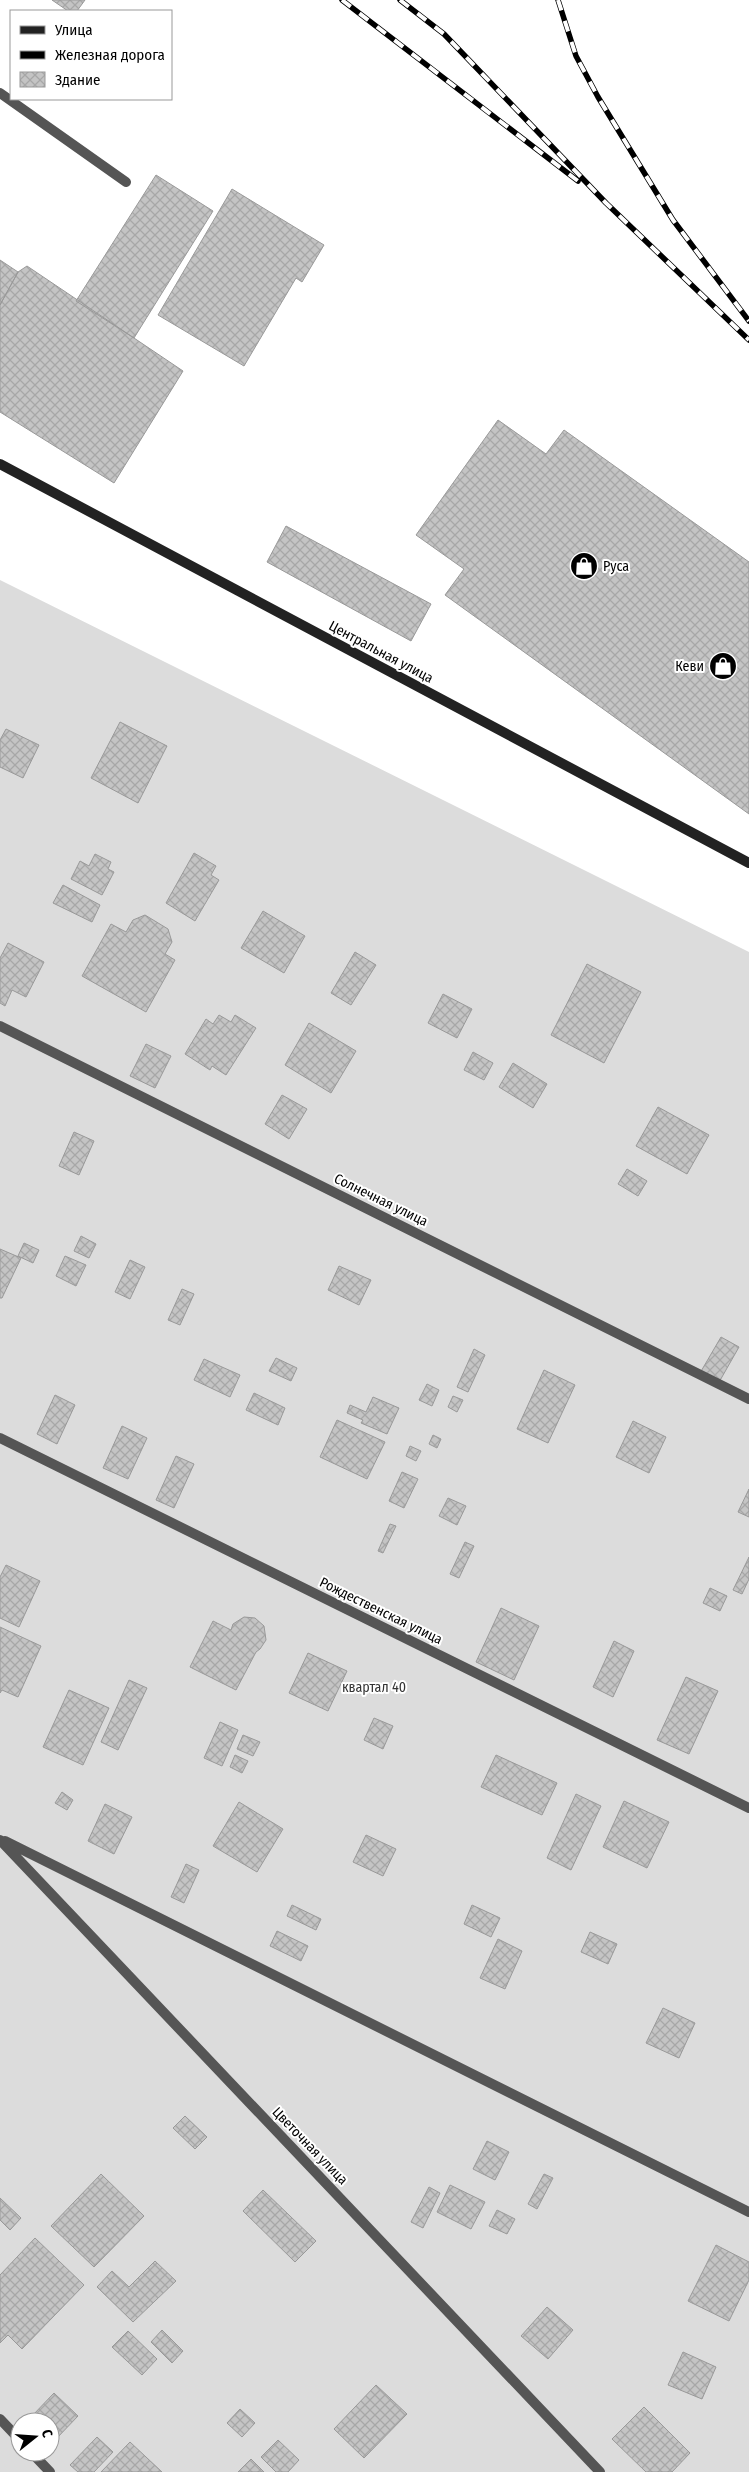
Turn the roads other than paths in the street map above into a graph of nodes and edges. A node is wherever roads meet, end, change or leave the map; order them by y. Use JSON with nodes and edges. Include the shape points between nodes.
{"nodes":[{"id":1,"x":0,"y":93,"type":"edge"},
{"id":2,"x":126,"y":182,"type":"dead end"},
{"id":3,"x":0,"y":464,"type":"edge"},
{"id":4,"x":749,"y":863,"type":"edge"},
{"id":5,"x":0,"y":1026,"type":"edge"},
{"id":6,"x":749,"y":1399,"type":"edge"},
{"id":7,"x":0,"y":1438,"type":"edge"},
{"id":8,"x":749,"y":1808,"type":"edge"},
{"id":9,"x":0,"y":1839,"type":"edge"},
{"id":10,"x":749,"y":2212,"type":"edge"},
{"id":11,"x":0,"y":2419,"type":"edge"},
{"id":12,"x":10,"y":2430,"type":"edge"},
{"id":13,"x":40,"y":2462,"type":"edge"},
{"id":14,"x":50,"y":2472,"type":"edge"},
{"id":15,"x":600,"y":2472,"type":"edge"}],
"edges":[{"from":1,"to":2,"type":"lane"},
{"from":3,"to":4,"type":"street","name":"Центральная улица"},
{"from":5,"to":6,"type":"lane","name":"Солнечная улица"},
{"from":7,"to":8,"type":"lane","name":"Рождественская улица"},
{"from":9,"to":10,"type":"lane","name":"Цветочная улица"},
{"from":9,"to":15,"type":"lane","name":"Цветочная улица"},
{"from":11,"to":12,"type":"lane"},
{"from":13,"to":14,"type":"lane"}]}
